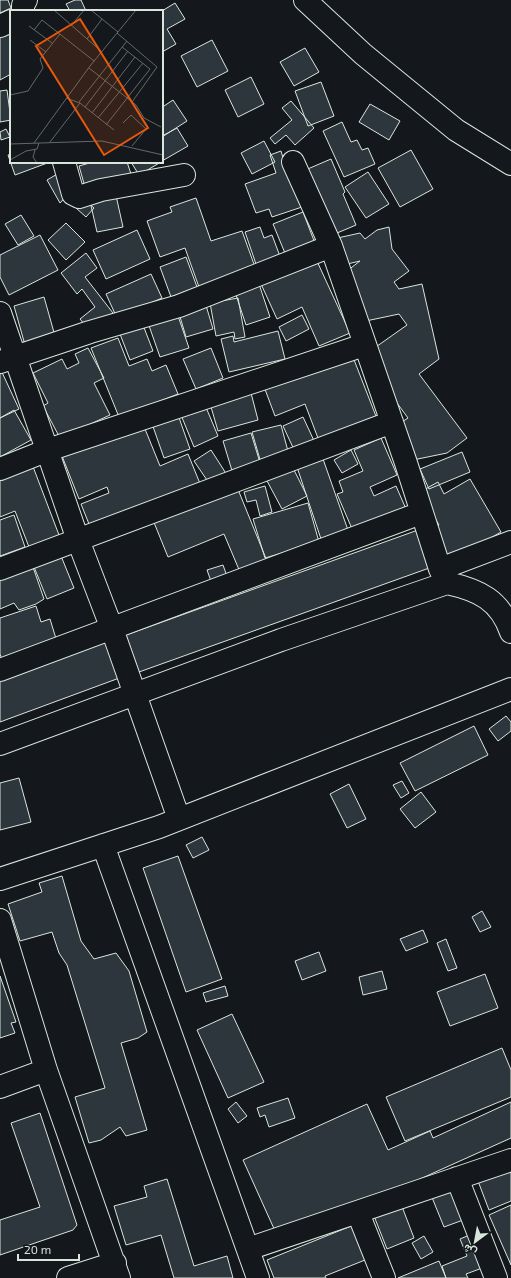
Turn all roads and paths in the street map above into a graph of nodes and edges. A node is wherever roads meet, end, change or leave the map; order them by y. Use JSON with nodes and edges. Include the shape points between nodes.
{"nodes":[{"id":1,"x":26,"y":0,"type":"edge"},
{"id":2,"x":305,"y":0,"type":"edge"},
{"id":3,"x":23,"y":10,"type":"edge"},
{"id":4,"x":10,"y":21,"type":"edge"},
{"id":5,"x":0,"y":26,"type":"edge"},
{"id":6,"x":293,"y":162,"type":"dead end"},
{"id":7,"x":64,"y":163,"type":"edge"},
{"id":8,"x":511,"y":164,"type":"edge"},
{"id":9,"x":184,"y":175,"type":"dead end"},
{"id":10,"x":331,"y":246,"type":"junction"},
{"id":11,"x":0,"y":313,"type":"edge"},
{"id":12,"x":364,"y":345,"type":"junction"},
{"id":13,"x":7,"y":359,"type":"edge"},
{"id":14,"x":392,"y":422,"type":"junction"},
{"id":15,"x":48,"y":450,"type":"junction"},
{"id":16,"x":0,"y":469,"type":"edge"},
{"id":17,"x":421,"y":513,"type":"junction"},
{"id":18,"x":78,"y":540,"type":"junction"},
{"id":19,"x":511,"y":542,"type":"edge"},
{"id":20,"x":0,"y":569,"type":"edge"},
{"id":21,"x":444,"y":576,"type":"junction"},
{"id":22,"x":112,"y":629,"type":"junction"},
{"id":23,"x":511,"y":632,"type":"edge"},
{"id":24,"x":0,"y":670,"type":"edge"},
{"id":25,"x":511,"y":689,"type":"edge"},
{"id":26,"x":134,"y":696,"type":"junction"},
{"id":27,"x":0,"y":744,"type":"edge"},
{"id":28,"x":179,"y":819,"type":"junction"},
{"id":29,"x":104,"y":846,"type":"junction"},
{"id":30,"x":0,"y":880,"type":"edge"},
{"id":31,"x":0,"y":920,"type":"edge"},
{"id":32,"x":46,"y":1070,"type":"junction"},
{"id":33,"x":0,"y":1087,"type":"edge"},
{"id":34,"x":511,"y":1160,"type":"edge"},
{"id":35,"x":457,"y":1178,"type":"junction"},
{"id":36,"x":358,"y":1213,"type":"junction"},
{"id":37,"x":248,"y":1249,"type":"junction"},
{"id":38,"x":117,"y":1270,"type":"edge"},
{"id":39,"x":68,"y":1278,"type":"edge"},
{"id":40,"x":258,"y":1278,"type":"edge"},
{"id":41,"x":384,"y":1278,"type":"edge"},
{"id":42,"x":496,"y":1278,"type":"edge"}],
"edges":[{"from":1,"to":3,"type":"street"},
{"from":2,"to":8,"type":"street","via":[[363,54],[456,130]]},
{"from":4,"to":5,"type":"street"},
{"from":6,"to":10,"type":"street"},
{"from":7,"to":9,"type":"street","via":[[73,194],[79,197],[101,190]]},
{"from":10,"to":12,"type":"street"},
{"from":10,"to":13,"type":"street","via":[[179,306]]},
{"from":11,"to":13,"type":"street"},
{"from":12,"to":14,"type":"street"},
{"from":12,"to":15,"type":"street"},
{"from":13,"to":15,"type":"street"},
{"from":14,"to":17,"type":"street"},
{"from":14,"to":18,"type":"street"},
{"from":15,"to":16,"type":"street"},
{"from":15,"to":18,"type":"street"},
{"from":17,"to":21,"type":"street"},
{"from":17,"to":22,"type":"street"},
{"from":18,"to":20,"type":"street"},
{"from":18,"to":22,"type":"street"},
{"from":19,"to":21,"type":"street"},
{"from":21,"to":23,"type":"street","via":[[490,600],[506,618]]},
{"from":21,"to":26,"type":"street"},
{"from":22,"to":24,"type":"street"},
{"from":22,"to":26,"type":"street"},
{"from":25,"to":28,"type":"street"},
{"from":26,"to":27,"type":"street"},
{"from":26,"to":28,"type":"street"},
{"from":28,"to":29,"type":"street"},
{"from":29,"to":30,"type":"street"},
{"from":29,"to":37,"type":"street"},
{"from":31,"to":32,"type":"street"},
{"from":32,"to":33,"type":"street"},
{"from":32,"to":38,"type":"street"},
{"from":34,"to":35,"type":"street"},
{"from":35,"to":36,"type":"street"},
{"from":35,"to":42,"type":"street"},
{"from":36,"to":37,"type":"street"},
{"from":36,"to":41,"type":"street"},
{"from":37,"to":40,"type":"street"},
{"from":38,"to":39,"type":"street"}]}
